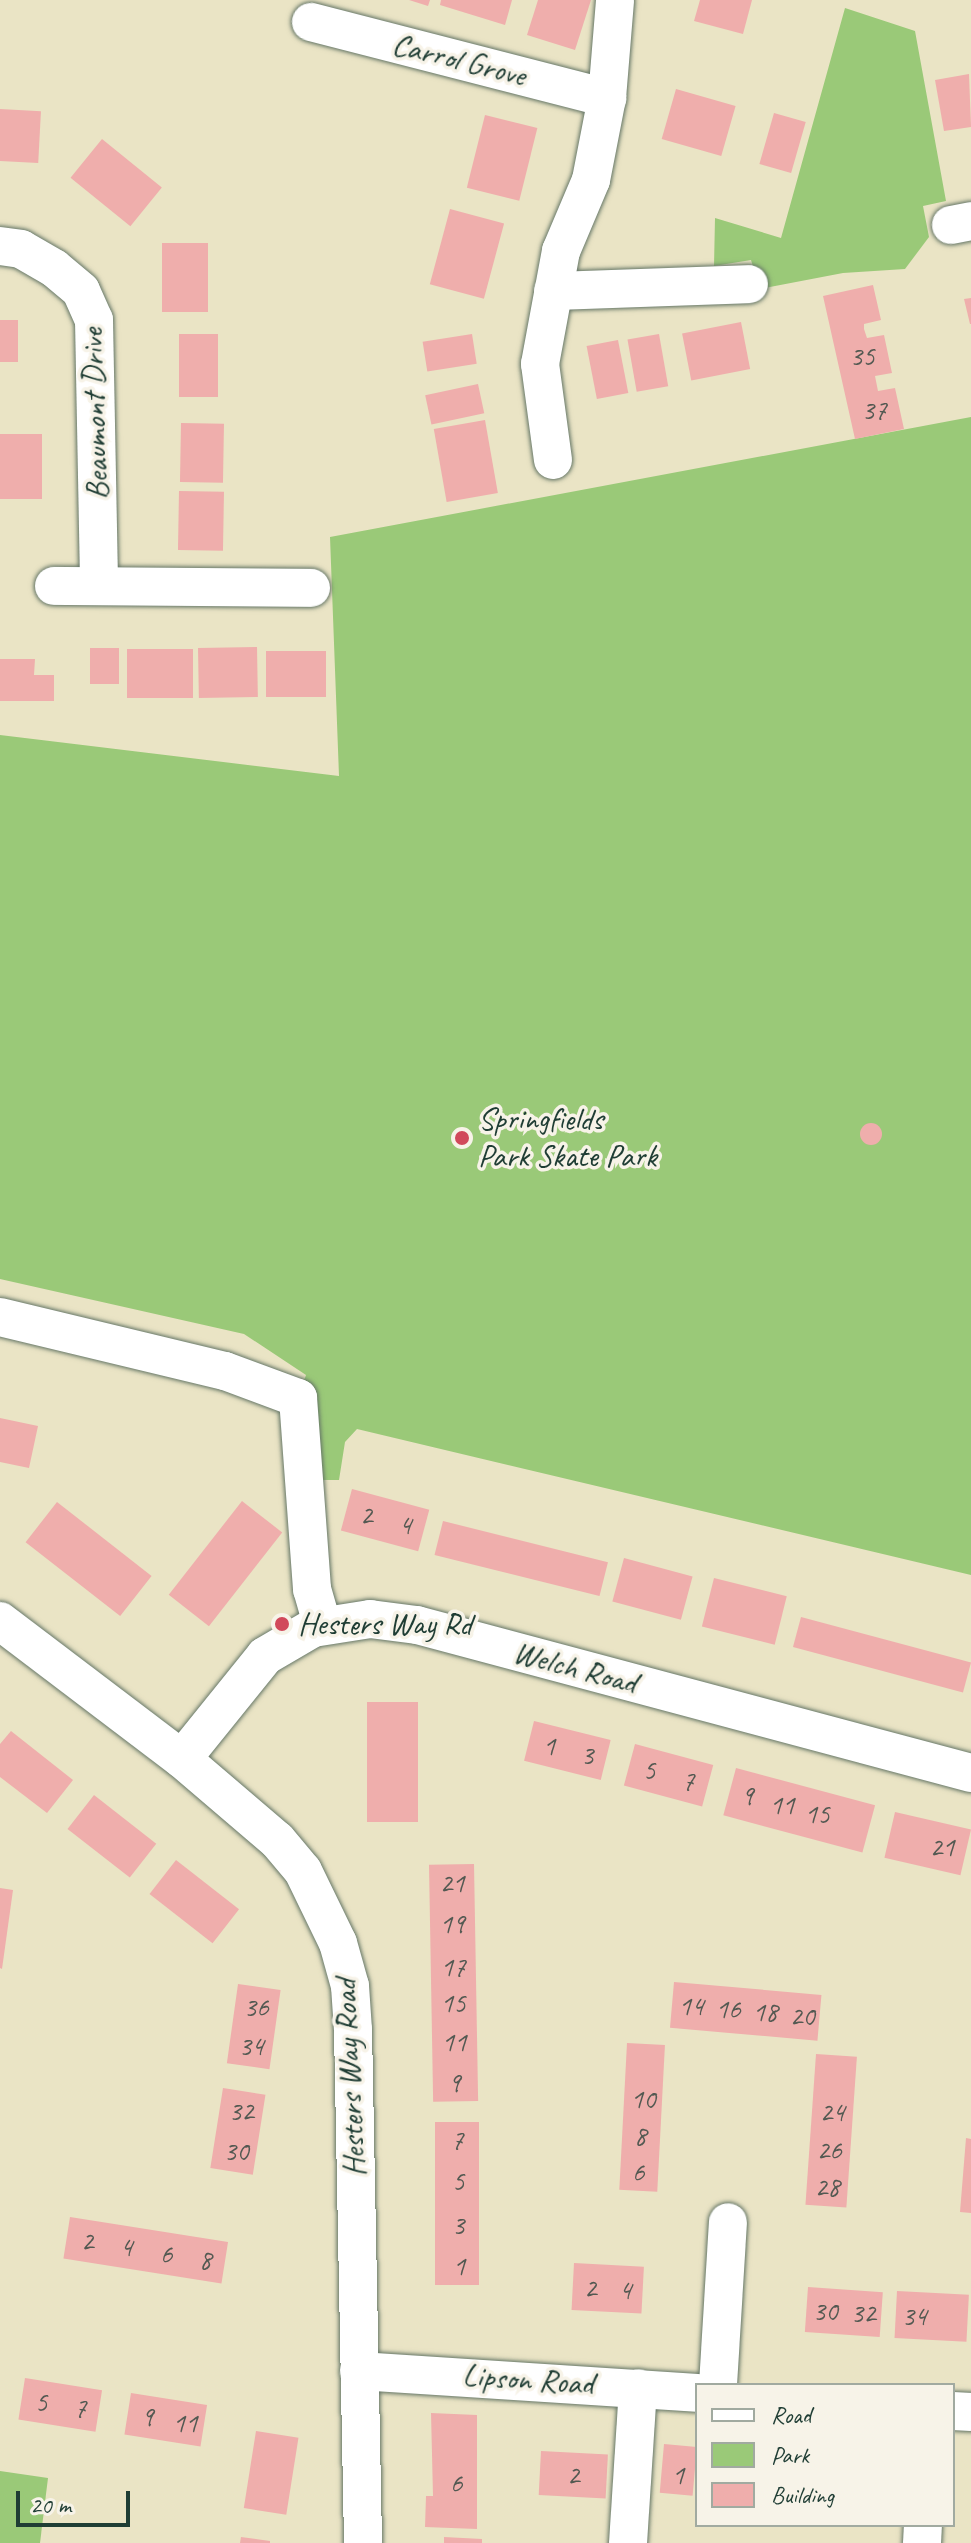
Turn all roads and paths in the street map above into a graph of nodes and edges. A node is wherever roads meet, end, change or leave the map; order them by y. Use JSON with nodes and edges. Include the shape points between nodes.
{"nodes":[{"id":1,"x":615,"y":0,"type":"edge"},
{"id":2,"x":311,"y":22,"type":"dead end"},
{"id":3,"x":607,"y":98,"type":"junction"},
{"id":4,"x":0,"y":246,"type":"edge"},
{"id":5,"x":749,"y":284,"type":"dead end"},
{"id":6,"x":553,"y":291,"type":"junction"},
{"id":7,"x":553,"y":460,"type":"dead end"},
{"id":8,"x":54,"y":586,"type":"dead end"},
{"id":9,"x":99,"y":586,"type":"junction"},
{"id":10,"x":311,"y":588,"type":"dead end"},
{"id":11,"x":0,"y":1317,"type":"edge"},
{"id":12,"x":0,"y":1621,"type":"edge"},
{"id":13,"x":322,"y":1625,"type":"junction"},
{"id":14,"x":182,"y":1759,"type":"junction"},
{"id":15,"x":971,"y":1773,"type":"edge"},
{"id":16,"x":728,"y":2222,"type":"dead end"},
{"id":17,"x":359,"y":2371,"type":"junction"},
{"id":18,"x":718,"y":2383,"type":"edge"},
{"id":19,"x":638,"y":2388,"type":"junction"},
{"id":20,"x":695,"y":2393,"type":"edge"},
{"id":21,"x":363,"y":2543,"type":"edge"},
{"id":22,"x":628,"y":2543,"type":"edge"}],
"edges":[{"from":1,"to":3,"type":"street"},
{"from":2,"to":3,"type":"street","name":"Carrol Grove"},
{"from":3,"to":6,"type":"street","via":[[591,180],[561,251]]},
{"from":4,"to":9,"type":"street","name":"Beaumont Drive","via":[[21,249],[54,268],[81,291],[94,320]]},
{"from":5,"to":6,"type":"street"},
{"from":6,"to":7,"type":"street","via":[[540,364]]},
{"from":8,"to":9,"type":"street"},
{"from":9,"to":10,"type":"street"},
{"from":11,"to":13,"type":"street","via":[[225,1371],[298,1398],[312,1589]]},
{"from":12,"to":14,"type":"street","name":"Hesters Way Road"},
{"from":13,"to":14,"type":"street","name":"Welch Road","via":[[265,1656]]},
{"from":13,"to":15,"type":"street","name":"Welch Road","via":[[370,1619],[417,1625]]},
{"from":14,"to":17,"type":"street","name":"Hesters Way Road","via":[[277,1840],[303,1871],[338,1943],[350,1986],[353,2030]]},
{"from":16,"to":18,"type":"street"},
{"from":17,"to":19,"type":"street","name":"Lipson Road"},
{"from":17,"to":21,"type":"street","name":"Hesters Way Road"},
{"from":19,"to":20,"type":"street","name":"Lipson Road"},
{"from":19,"to":22,"type":"street"}]}
